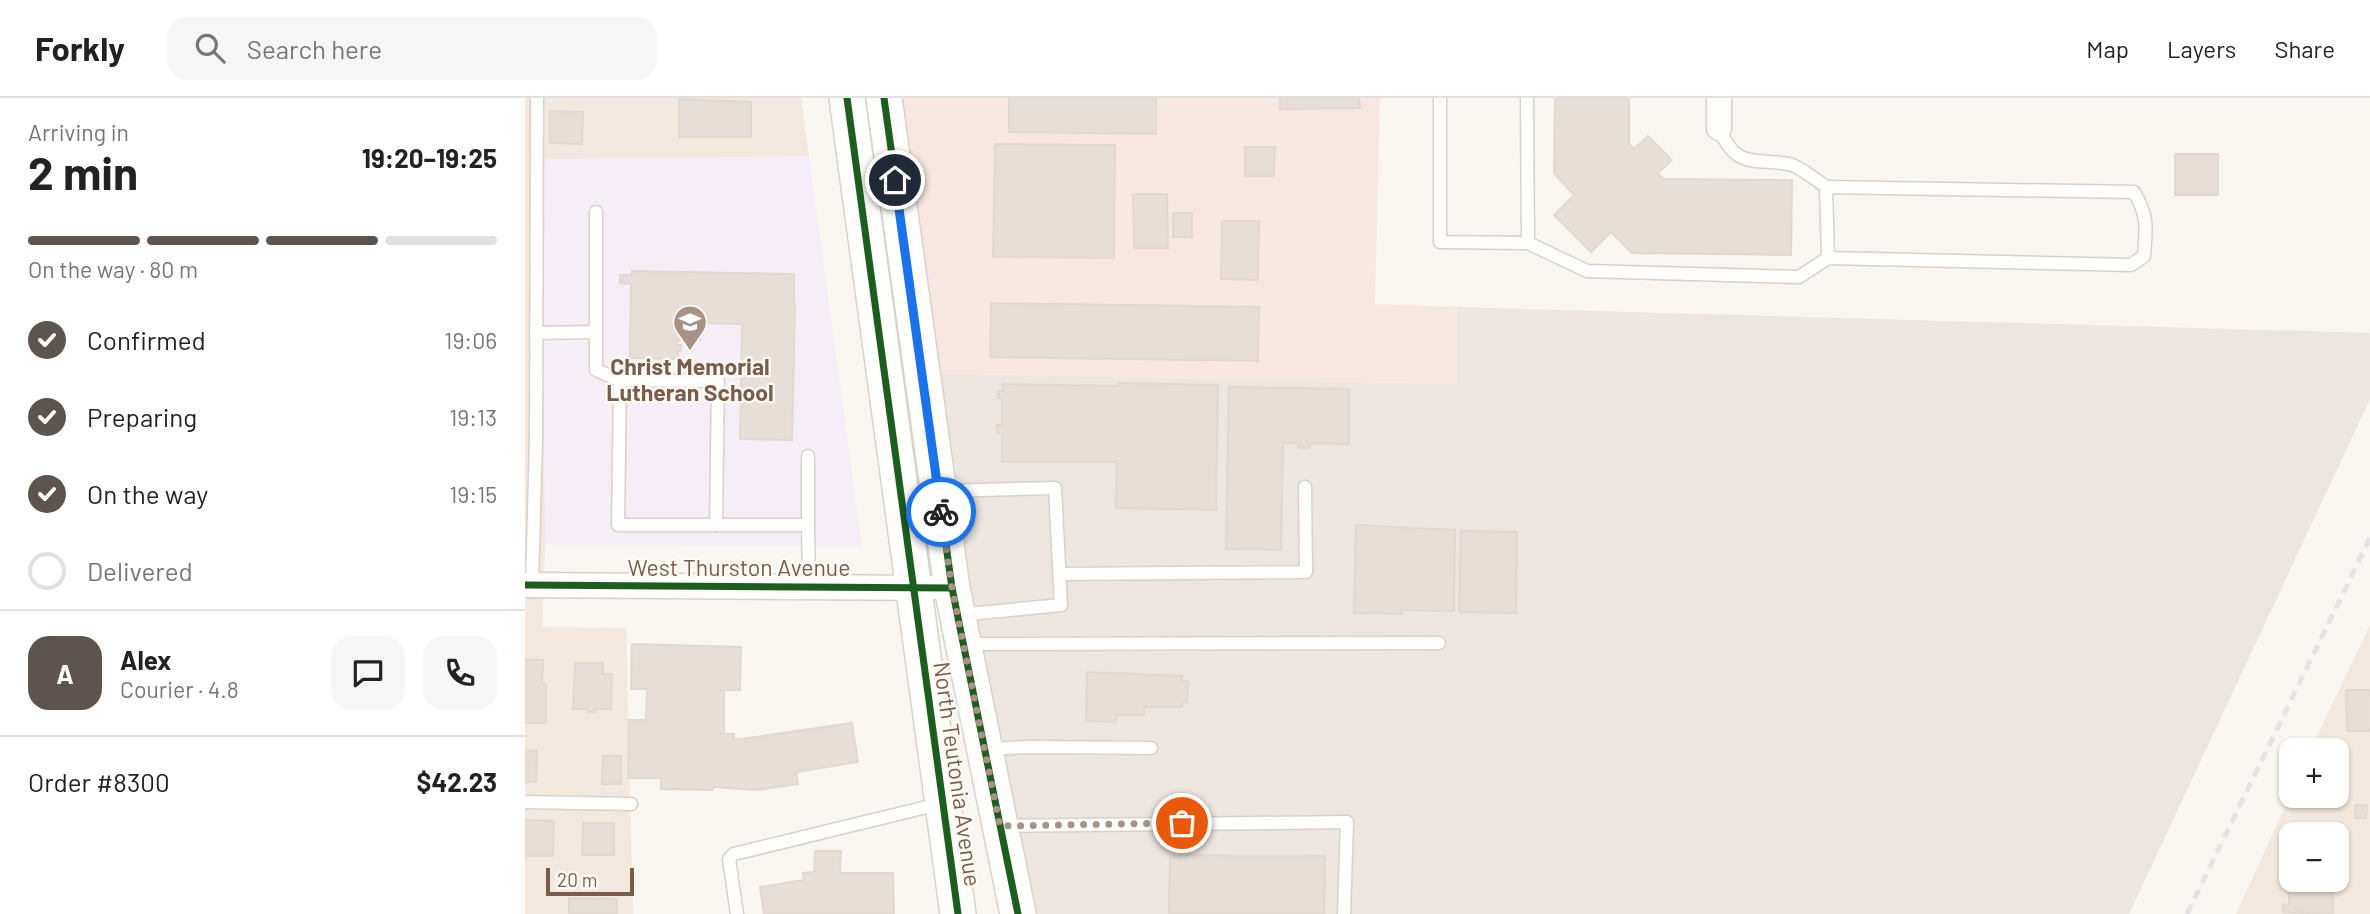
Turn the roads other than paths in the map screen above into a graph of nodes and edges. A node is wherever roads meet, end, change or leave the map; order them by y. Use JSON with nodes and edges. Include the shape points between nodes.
{"nodes":[{"id":1,"x":537,"y":98,"type":"edge"},
{"id":2,"x":847,"y":98,"type":"edge"},
{"id":3,"x":884,"y":98,"type":"edge"},
{"id":4,"x":1440,"y":98,"type":"edge"},
{"id":5,"x":1527,"y":98,"type":"edge"},
{"id":6,"x":1719,"y":98,"type":"edge"},
{"id":7,"x":1719,"y":128,"type":"joint"},
{"id":8,"x":1826,"y":187,"type":"junction"},
{"id":9,"x":596,"y":212,"type":"dead end"},
{"id":10,"x":1528,"y":243,"type":"junction"},
{"id":11,"x":1828,"y":258,"type":"junction"},
{"id":12,"x":596,"y":332,"type":"junction"},
{"id":13,"x":536,"y":333,"type":"junction"},
{"id":14,"x":620,"y":380,"type":"junction"},
{"id":15,"x":808,"y":456,"type":"dead end"},
{"id":16,"x":1305,"y":487,"type":"dead end"},
{"id":17,"x":939,"y":491,"type":"junction"},
{"id":18,"x":716,"y":525,"type":"junction"},
{"id":19,"x":808,"y":525,"type":"junction"},
{"id":20,"x":1061,"y":574,"type":"junction"},
{"id":21,"x":528,"y":585,"type":"edge"},
{"id":22,"x":809,"y":587,"type":"junction"},
{"id":23,"x":914,"y":588,"type":"junction"},
{"id":24,"x":957,"y":615,"type":"junction"},
{"id":25,"x":1439,"y":643,"type":"dead end"},
{"id":26,"x":1151,"y":748,"type":"dead end"},
{"id":27,"x":985,"y":750,"type":"junction"},
{"id":28,"x":525,"y":802,"type":"edge"},
{"id":29,"x":943,"y":803,"type":"junction"},
{"id":30,"x":631,"y":804,"type":"dead end"},
{"id":31,"x":1000,"y":826,"type":"junction"},
{"id":32,"x":737,"y":914,"type":"edge"},
{"id":33,"x":958,"y":914,"type":"edge"},
{"id":34,"x":1018,"y":914,"type":"edge"},
{"id":35,"x":1344,"y":914,"type":"edge"}],
"edges":[{"from":1,"to":13,"type":"lane"},
{"from":2,"to":23,"type":"main road","name":"North Teutonia Avenue"},
{"from":3,"to":17,"type":"main road","name":"North Teutonia Avenue"},
{"from":4,"to":10,"type":"lane","via":[[1440,242]]},
{"from":5,"to":10,"type":"lane"},
{"from":6,"to":7,"type":"street"},
{"from":7,"to":8,"type":"lane","via":[[1726,146],[1737,157],[1753,163],[1792,165]]},
{"from":8,"to":11,"type":"lane"},
{"from":8,"to":11,"type":"lane","via":[[2134,192],[2147,221],[2144,256],[2131,265]]},
{"from":9,"to":12,"type":"lane"},
{"from":10,"to":11,"type":"lane","via":[[1587,271],[1800,277]]},
{"from":12,"to":13,"type":"lane"},
{"from":12,"to":14,"type":"lane","via":[[596,370]]},
{"from":13,"to":21,"type":"lane"},
{"from":14,"to":18,"type":"lane","via":[[717,381]]},
{"from":14,"to":18,"type":"lane","via":[[618,525]]},
{"from":15,"to":19,"type":"lane"},
{"from":16,"to":20,"type":"lane","via":[[1306,572]]},
{"from":17,"to":20,"type":"lane","via":[[1055,488]]},
{"from":17,"to":24,"type":"main road","name":"North Teutonia Avenue"},
{"from":18,"to":19,"type":"lane"},
{"from":19,"to":22,"type":"lane"},
{"from":20,"to":24,"type":"lane","via":[[1061,605]]},
{"from":21,"to":22,"type":"street","name":"West Thurston Avenue"},
{"from":22,"to":23,"type":"street","name":"West Thurston Avenue"},
{"from":23,"to":24,"type":"street","name":"West Thurston Avenue"},
{"from":23,"to":29,"type":"main road","name":"North Teutonia Avenue"},
{"from":24,"to":25,"type":"lane"},
{"from":24,"to":27,"type":"main road","name":"North Teutonia Avenue"},
{"from":26,"to":27,"type":"lane"},
{"from":27,"to":31,"type":"main road","name":"North Teutonia Avenue"},
{"from":28,"to":30,"type":"lane"},
{"from":29,"to":32,"type":"lane","via":[[734,854],[729,859]]},
{"from":29,"to":33,"type":"main road","name":"North Teutonia Avenue"},
{"from":31,"to":34,"type":"main road","name":"North Teutonia Avenue"},
{"from":31,"to":35,"type":"lane","via":[[1347,822]]}]}
